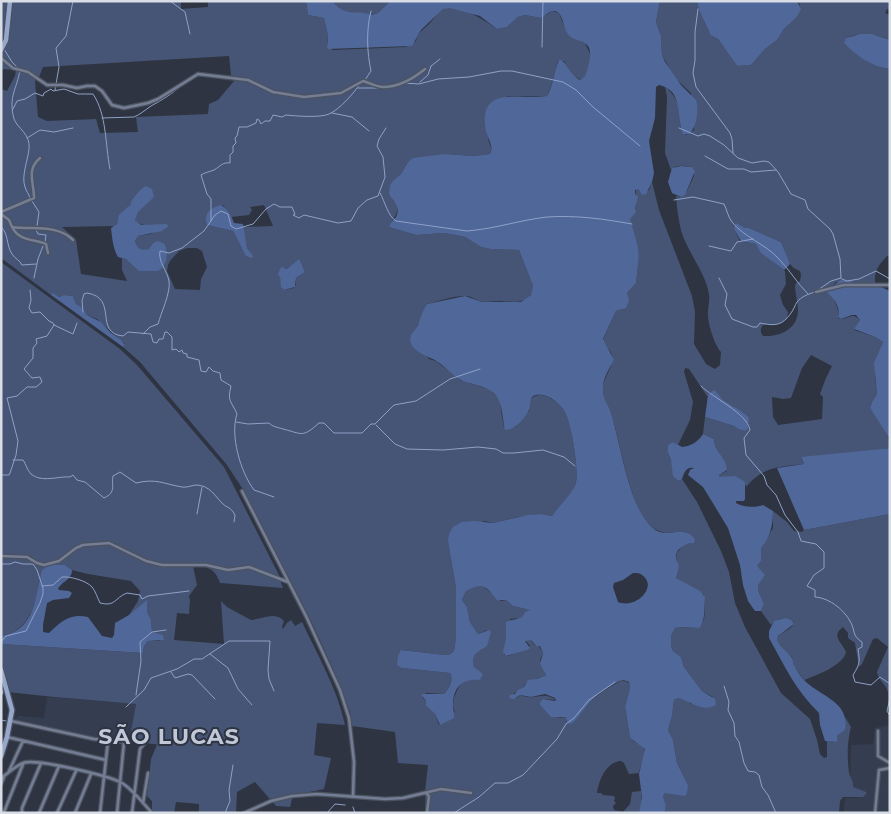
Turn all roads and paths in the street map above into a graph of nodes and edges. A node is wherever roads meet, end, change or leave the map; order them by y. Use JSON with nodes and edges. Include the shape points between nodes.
{"nodes":[{"id":1,"x":10,"y":1,"type":"edge"},
{"id":2,"x":1,"y":50,"type":"edge"},
{"id":3,"x":1,"y":58,"type":"edge"},
{"id":4,"x":425,"y":69,"type":"dead end"},
{"id":5,"x":40,"y":158,"type":"dead end"},
{"id":6,"x":1,"y":213,"type":"edge"},
{"id":7,"x":12,"y":227,"type":"junction"},
{"id":8,"x":73,"y":240,"type":"dead end"},
{"id":9,"x":48,"y":252,"type":"dead end"},
{"id":10,"x":890,"y":285,"type":"edge"},
{"id":11,"x":816,"y":292,"type":"dead end"},
{"id":12,"x":242,"y":491,"type":"dead end"},
{"id":13,"x":1,"y":556,"type":"edge"},
{"id":14,"x":288,"y":582,"type":"junction"},
{"id":15,"x":1,"y":670,"type":"edge"},
{"id":16,"x":10,"y":721,"type":"junction"},
{"id":17,"x":878,"y":731,"type":"dead end"},
{"id":18,"x":8,"y":737,"type":"junction"},
{"id":19,"x":148,"y":739,"type":"dead end"},
{"id":20,"x":23,"y":741,"type":"junction"},
{"id":21,"x":108,"y":741,"type":"junction"},
{"id":22,"x":3,"y":743,"type":"edge"},
{"id":23,"x":1,"y":756,"type":"edge"},
{"id":24,"x":106,"y":760,"type":"junction"},
{"id":25,"x":24,"y":762,"type":"junction"},
{"id":26,"x":41,"y":763,"type":"junction"},
{"id":27,"x":890,"y":763,"type":"edge"},
{"id":28,"x":59,"y":766,"type":"junction"},
{"id":29,"x":890,"y":768,"type":"edge"},
{"id":30,"x":76,"y":770,"type":"junction"},
{"id":31,"x":8,"y":773,"type":"junction"},
{"id":32,"x":148,"y":773,"type":"dead end"},
{"id":33,"x":91,"y":774,"type":"junction"},
{"id":34,"x":5,"y":776,"type":"junction"},
{"id":35,"x":104,"y":776,"type":"junction"},
{"id":36,"x":1,"y":778,"type":"edge"},
{"id":37,"x":120,"y":782,"type":"junction"},
{"id":38,"x":1,"y":784,"type":"edge"},
{"id":39,"x":424,"y":793,"type":"junction"},
{"id":40,"x":471,"y":793,"type":"dead end"},
{"id":41,"x":134,"y":794,"type":"junction"},
{"id":42,"x":353,"y":796,"type":"junction"},
{"id":43,"x":143,"y":803,"type":"junction"},
{"id":44,"x":4,"y":812,"type":"edge"},
{"id":45,"x":22,"y":813,"type":"edge"},
{"id":46,"x":39,"y":813,"type":"edge"},
{"id":47,"x":57,"y":813,"type":"edge"},
{"id":48,"x":76,"y":813,"type":"edge"},
{"id":49,"x":100,"y":813,"type":"edge"},
{"id":50,"x":117,"y":813,"type":"edge"},
{"id":51,"x":132,"y":813,"type":"edge"},
{"id":52,"x":152,"y":813,"type":"edge"},
{"id":53,"x":244,"y":813,"type":"edge"},
{"id":54,"x":427,"y":813,"type":"edge"},
{"id":55,"x":875,"y":813,"type":"edge"}],
"edges":[{"from":1,"to":2,"type":"street","via":[[6,40]]},
{"from":3,"to":4,"type":"street","via":[[47,85],[95,86],[112,105],[124,108],[158,99],[198,74],[248,80],[273,92],[304,97],[341,93],[364,81],[389,86],[413,78]]},
{"from":5,"to":6,"type":"street","via":[[33,164],[33,199]]},
{"from":6,"to":7,"type":"street"},
{"from":7,"to":8,"type":"street","via":[[56,230]]},
{"from":7,"to":9,"type":"street","via":[[25,239],[46,244]]},
{"from":10,"to":11,"type":"street","via":[[844,285]]},
{"from":12,"to":14,"type":"street"},
{"from":13,"to":14,"type":"street","via":[[27,557],[44,565],[59,561],[83,545],[109,543],[162,565],[206,565],[228,570],[249,567]]},
{"from":14,"to":42,"type":"street","via":[[340,690],[349,718],[354,762]]},
{"from":15,"to":16,"type":"street","via":[[12,706]]},
{"from":16,"to":18,"type":"street"},
{"from":16,"to":21,"type":"street"},
{"from":17,"to":27,"type":"street","via":[[878,756]]},
{"from":18,"to":20,"type":"street"},
{"from":18,"to":22,"type":"street"},
{"from":19,"to":41,"type":"street","via":[[140,749]]},
{"from":20,"to":24,"type":"street"},
{"from":20,"to":31,"type":"street"},
{"from":21,"to":24,"type":"street"},
{"from":21,"to":37,"type":"street","via":[[124,742]]},
{"from":22,"to":23,"type":"street"},
{"from":24,"to":35,"type":"street"},
{"from":25,"to":26,"type":"street"},
{"from":25,"to":31,"type":"street"},
{"from":25,"to":44,"type":"street"},
{"from":26,"to":28,"type":"street"},
{"from":26,"to":45,"type":"street"},
{"from":28,"to":30,"type":"street"},
{"from":28,"to":46,"type":"street"},
{"from":29,"to":55,"type":"street","via":[[879,770]]},
{"from":30,"to":33,"type":"street"},
{"from":30,"to":47,"type":"street"},
{"from":31,"to":34,"type":"street"},
{"from":32,"to":43,"type":"street"},
{"from":33,"to":35,"type":"street"},
{"from":33,"to":48,"type":"street"},
{"from":34,"to":36,"type":"street"},
{"from":34,"to":38,"type":"street"},
{"from":35,"to":37,"type":"street"},
{"from":35,"to":49,"type":"street"},
{"from":37,"to":41,"type":"street"},
{"from":37,"to":50,"type":"street"},
{"from":39,"to":40,"type":"street","via":[[441,788]]},
{"from":39,"to":42,"type":"street","via":[[394,798]]},
{"from":39,"to":54,"type":"street","via":[[429,796]]},
{"from":41,"to":43,"type":"street"},
{"from":41,"to":51,"type":"street"},
{"from":42,"to":53,"type":"street","via":[[292,796],[264,803]]},
{"from":43,"to":52,"type":"street"}]}
